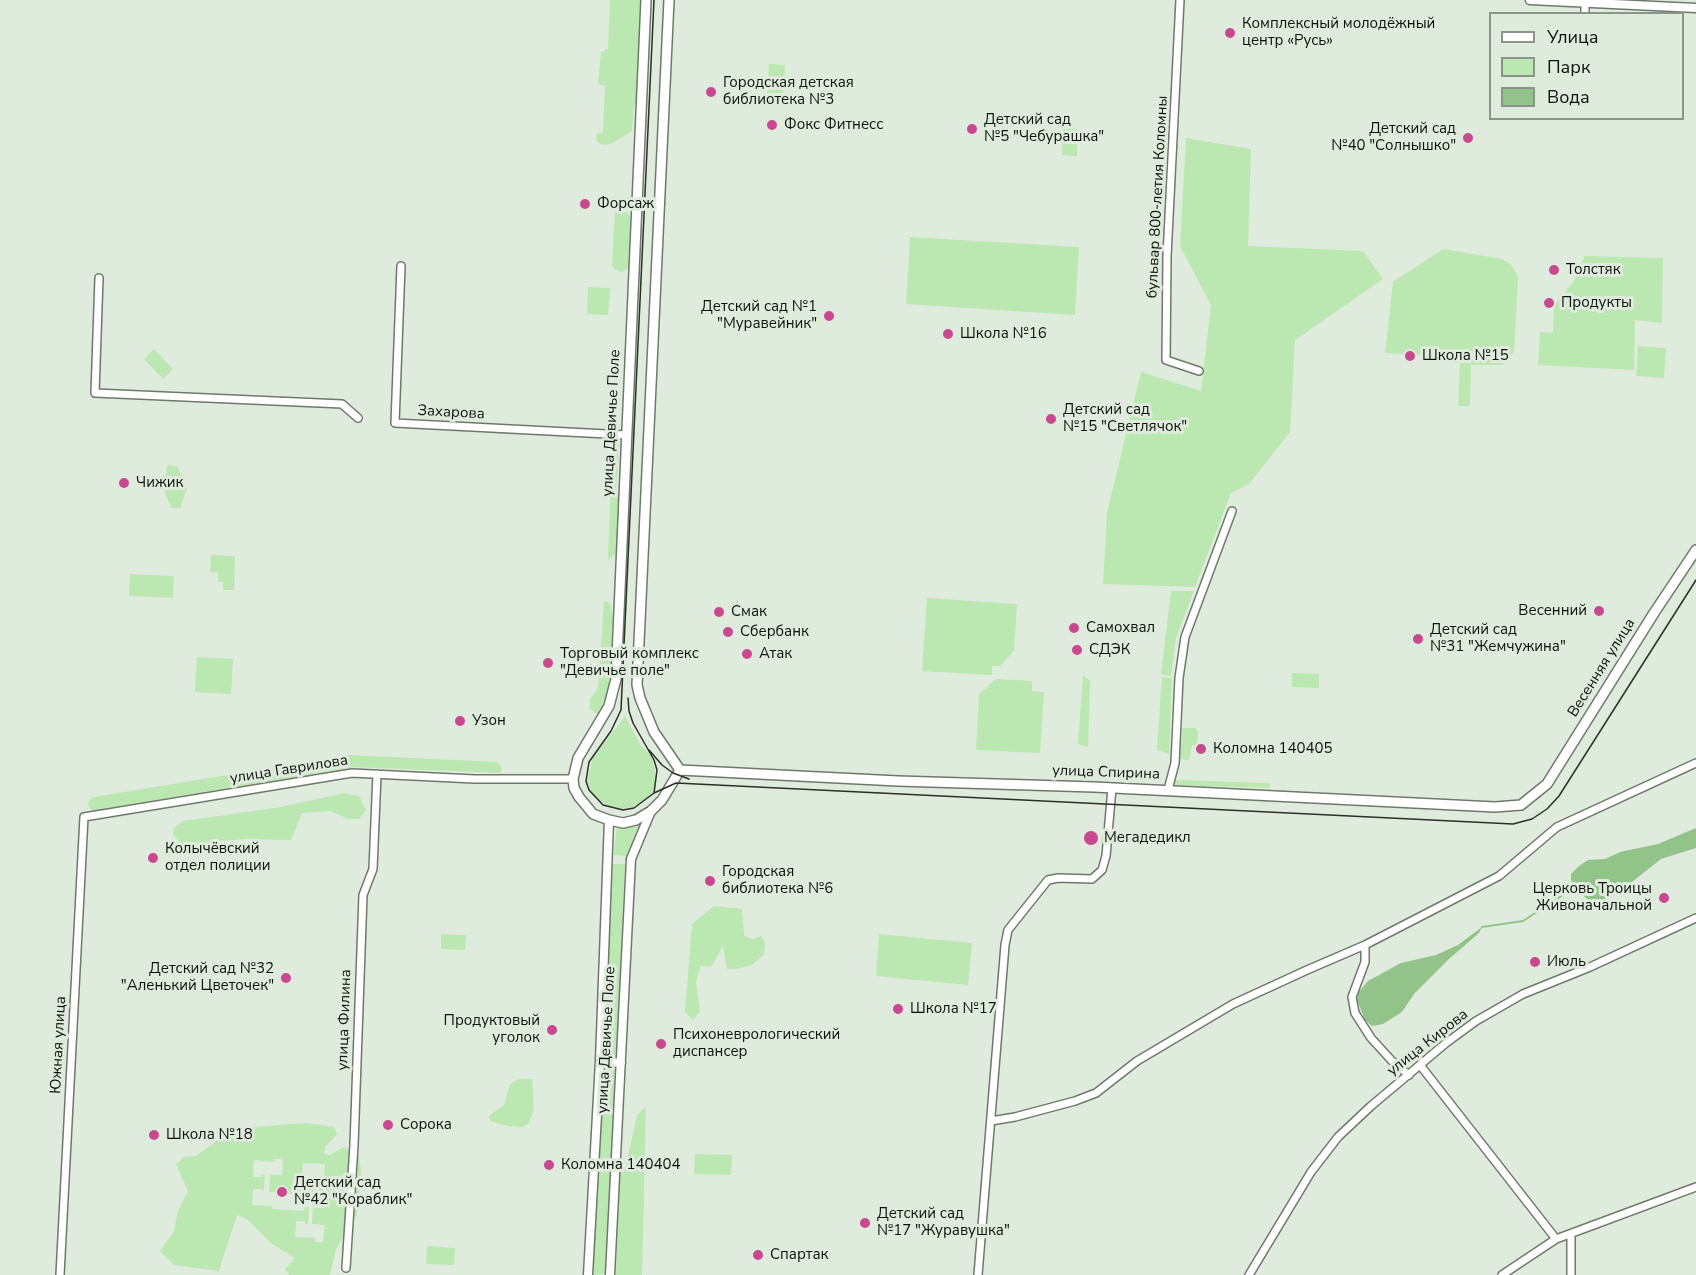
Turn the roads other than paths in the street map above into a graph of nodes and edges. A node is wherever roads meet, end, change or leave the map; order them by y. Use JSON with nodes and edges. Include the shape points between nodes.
{"nodes":[{"id":1,"x":646,"y":0,"type":"edge"},
{"id":2,"x":669,"y":0,"type":"edge"},
{"id":3,"x":1180,"y":0,"type":"edge"},
{"id":4,"x":1530,"y":0,"type":"edge"},
{"id":5,"x":1585,"y":3,"type":"junction"},
{"id":6,"x":1696,"y":8,"type":"edge"},
{"id":7,"x":1585,"y":12,"type":"edge"},
{"id":8,"x":401,"y":266,"type":"dead end"},
{"id":9,"x":99,"y":278,"type":"dead end"},
{"id":10,"x":1199,"y":371,"type":"dead end"},
{"id":11,"x":358,"y":418,"type":"dead end"},
{"id":12,"x":626,"y":435,"type":"junction"},
{"id":13,"x":1233,"y":511,"type":"dead end"},
{"id":14,"x":1696,"y":550,"type":"edge"},
{"id":15,"x":1696,"y":763,"type":"edge"},
{"id":16,"x":680,"y":770,"type":"junction"},
{"id":17,"x":377,"y":774,"type":"junction"},
{"id":18,"x":573,"y":779,"type":"junction"},
{"id":19,"x":1112,"y":788,"type":"junction"},
{"id":20,"x":1168,"y":790,"type":"junction"},
{"id":21,"x":1530,"y":799,"type":"joint"},
{"id":22,"x":651,"y":811,"type":"junction"},
{"id":23,"x":84,"y":817,"type":"joint"},
{"id":24,"x":609,"y":820,"type":"junction"},
{"id":25,"x":1696,"y":918,"type":"edge"},
{"id":26,"x":1365,"y":945,"type":"junction"},
{"id":27,"x":600,"y":1061,"type":"junction"},
{"id":28,"x":621,"y":1063,"type":"junction"},
{"id":29,"x":1420,"y":1065,"type":"junction"},
{"id":30,"x":1408,"y":1075,"type":"junction"},
{"id":31,"x":991,"y":1121,"type":"junction"},
{"id":32,"x":1696,"y":1186,"type":"edge"},
{"id":33,"x":1571,"y":1234,"type":"junction"},
{"id":34,"x":1556,"y":1239,"type":"junction"},
{"id":35,"x":346,"y":1268,"type":"dead end"},
{"id":36,"x":60,"y":1275,"type":"edge"},
{"id":37,"x":588,"y":1275,"type":"edge"},
{"id":38,"x":610,"y":1275,"type":"edge"},
{"id":39,"x":978,"y":1275,"type":"edge"},
{"id":40,"x":1249,"y":1275,"type":"edge"},
{"id":41,"x":1502,"y":1275,"type":"edge"},
{"id":42,"x":1571,"y":1275,"type":"edge"}],
"edges":[{"from":1,"to":12,"type":"main road","name":"улица Девичье Поле"},
{"from":2,"to":16,"type":"main road","via":[[637,685],[654,732]]},
{"from":3,"to":10,"type":"street","name":"бульвар 800-летия Коломны","via":[[1167,252],[1166,360]]},
{"from":4,"to":5,"type":"street"},
{"from":5,"to":6,"type":"street"},
{"from":5,"to":7,"type":"street"},
{"from":8,"to":12,"type":"street","name":"Захарова","via":[[396,423]]},
{"from":9,"to":11,"type":"street","via":[[95,393],[342,404]]},
{"from":12,"to":18,"type":"main road","name":"улица Девичье Поле","via":[[616,679],[609,706],[578,758]]},
{"from":13,"to":20,"type":"street","via":[[1185,637],[1175,763]]},
{"from":14,"to":21,"type":"main road","name":"Весенняя улица","via":[[1559,767]]},
{"from":15,"to":26,"type":"street","via":[[1557,827],[1499,876]]},
{"from":16,"to":19,"type":"main road","name":"улица Спирина"},
{"from":16,"to":22,"type":"main road","name":"улица Девичье Поле"},
{"from":17,"to":18,"type":"street","name":"улица Гаврилова"},
{"from":17,"to":23,"type":"street","name":"улица Гаврилова","via":[[352,772]]},
{"from":17,"to":35,"type":"street","name":"улица Филина","via":[[373,869],[363,895]]},
{"from":18,"to":24,"type":"main road","via":[[585,806]]},
{"from":19,"to":20,"type":"main road","name":"улица Спирина"},
{"from":19,"to":31,"type":"street","via":[[1102,870],[1092,879],[1048,880],[1008,930]]},
{"from":20,"to":21,"type":"main road","name":"улица Спирина","via":[[1495,807],[1521,805]]},
{"from":22,"to":24,"type":"main road","via":[[629,821]]},
{"from":22,"to":28,"type":"street","name":"улица Девичье Поле","via":[[631,859]]},
{"from":23,"to":36,"type":"street","name":"Южная улица"},
{"from":24,"to":27,"type":"street","name":"улица Девичье Поле"},
{"from":25,"to":29,"type":"street","name":"улица Кирова","via":[[1523,994],[1476,1021]]},
{"from":26,"to":30,"type":"street","via":[[1365,962],[1352,997],[1355,1013],[1371,1038]]},
{"from":26,"to":31,"type":"street","via":[[1233,1004],[1137,1061],[1096,1093]]},
{"from":27,"to":28,"type":"street"},
{"from":27,"to":37,"type":"street","name":"улица Девичье Поле"},
{"from":28,"to":38,"type":"street","name":"улица Девичье Поле"},
{"from":29,"to":30,"type":"street","name":"улица Кирова"},
{"from":29,"to":34,"type":"street"},
{"from":30,"to":40,"type":"street","name":"улица Кирова","via":[[1338,1137],[1311,1172]]},
{"from":31,"to":39,"type":"street"},
{"from":32,"to":33,"type":"street"},
{"from":33,"to":34,"type":"street"},
{"from":33,"to":42,"type":"street"},
{"from":34,"to":41,"type":"street"}]}
